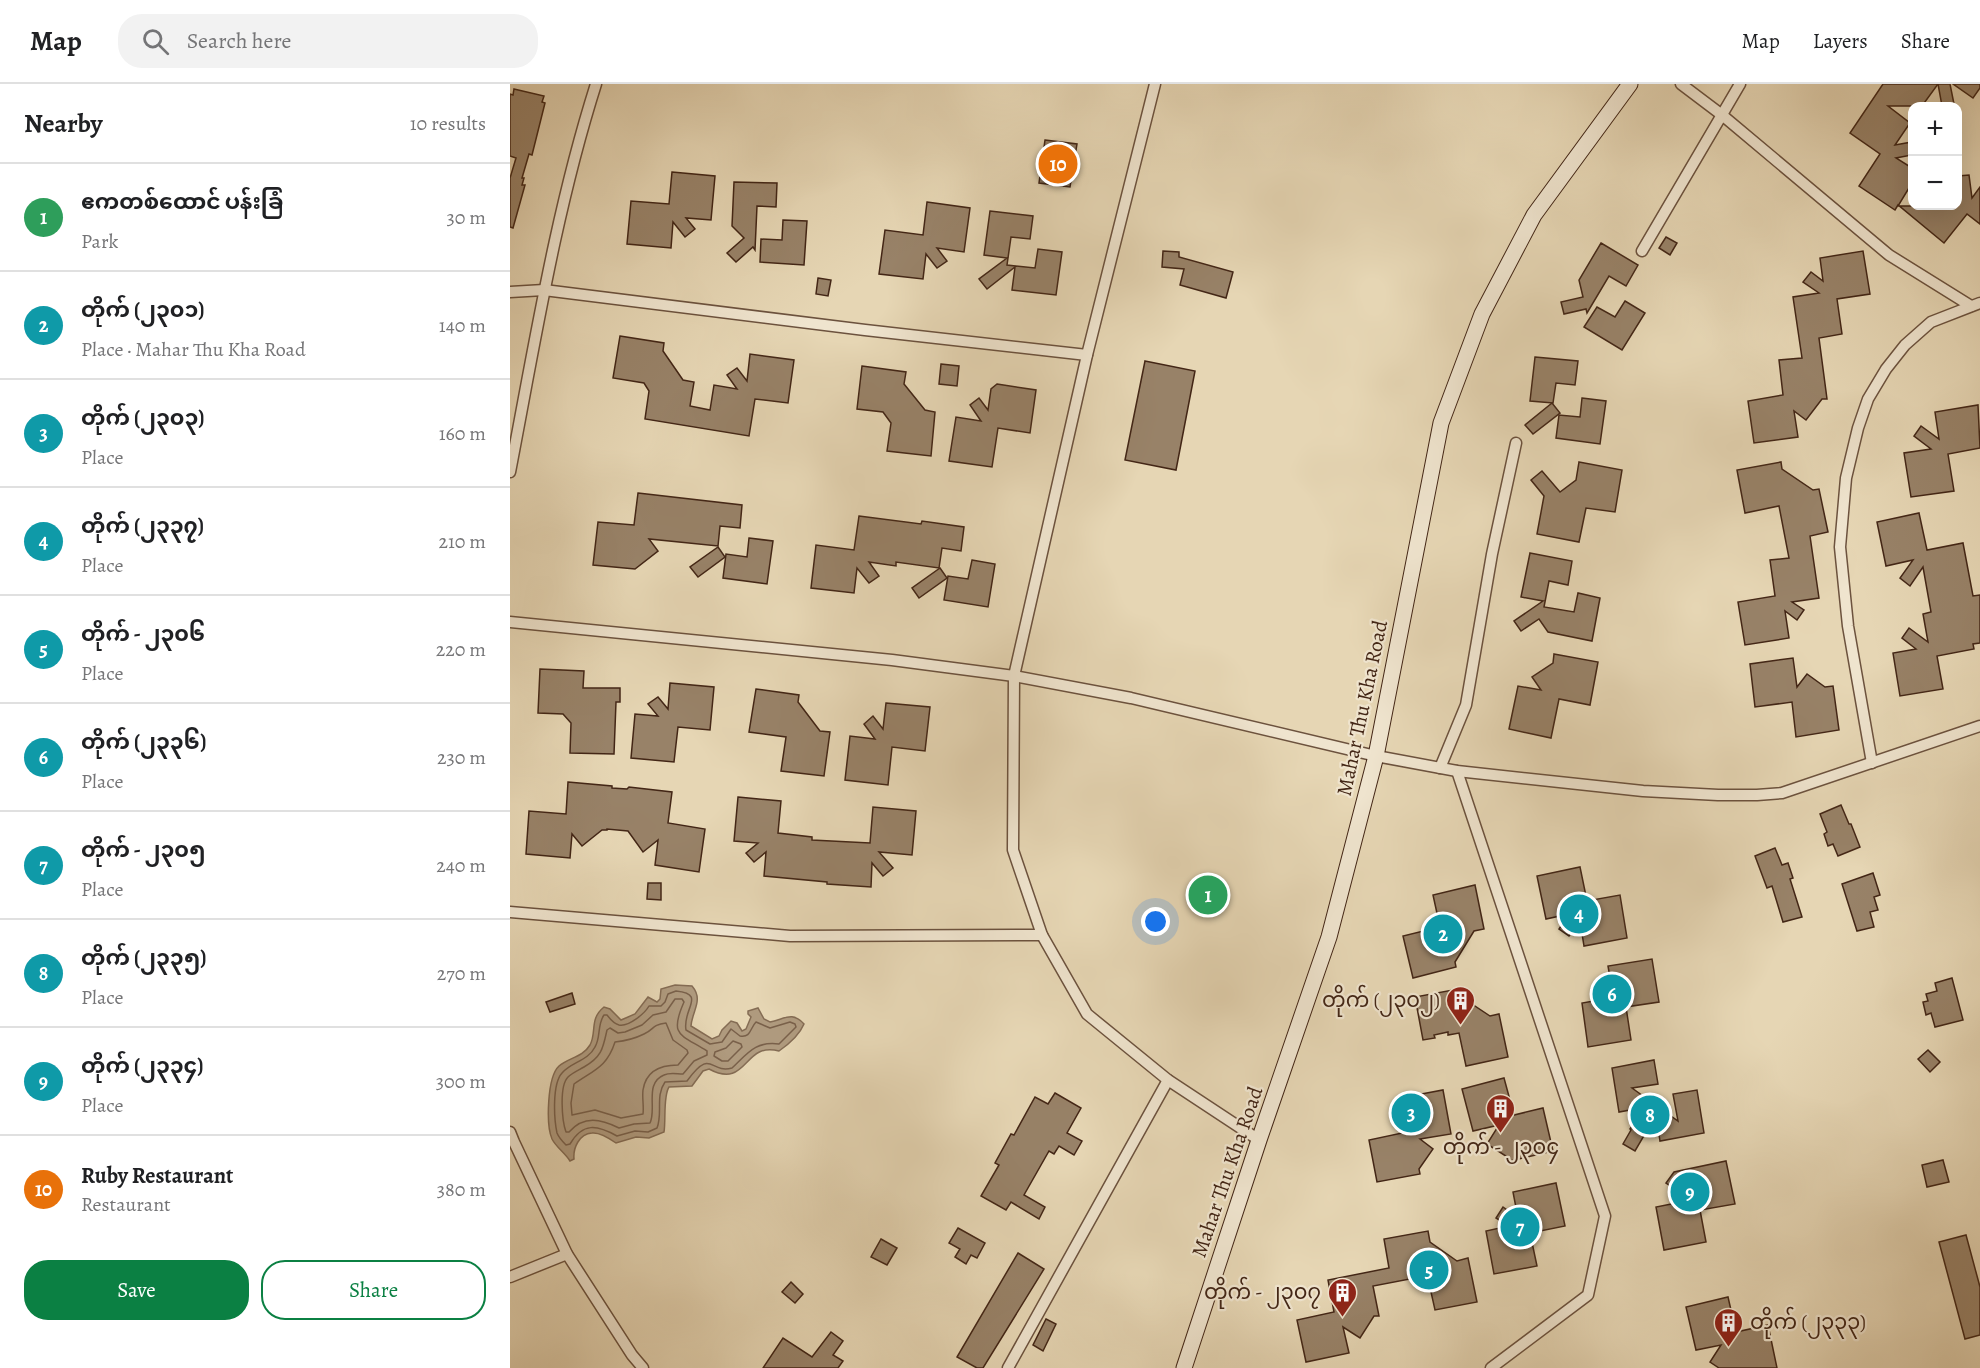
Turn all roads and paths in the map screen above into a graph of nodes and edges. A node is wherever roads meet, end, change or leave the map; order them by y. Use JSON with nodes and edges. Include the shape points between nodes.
{"nodes":[{"id":1,"x":596,"y":84,"type":"edge"},
{"id":2,"x":1155,"y":84,"type":"edge"},
{"id":3,"x":1630,"y":84,"type":"edge"},
{"id":4,"x":1681,"y":84,"type":"edge"},
{"id":5,"x":1740,"y":84,"type":"edge"},
{"id":6,"x":1722,"y":115,"type":"junction"},
{"id":7,"x":1642,"y":251,"type":"dead end"},
{"id":8,"x":544,"y":290,"type":"junction"},
{"id":9,"x":510,"y":292,"type":"edge"},
{"id":10,"x":1976,"y":304,"type":"edge"},
{"id":11,"x":1088,"y":355,"type":"junction"},
{"id":12,"x":1516,"y":443,"type":"dead end"},
{"id":13,"x":510,"y":472,"type":"edge"},
{"id":14,"x":510,"y":622,"type":"edge"},
{"id":15,"x":1014,"y":676,"type":"junction"},
{"id":16,"x":1980,"y":726,"type":"edge"},
{"id":17,"x":1376,"y":756,"type":"junction"},
{"id":18,"x":1872,"y":764,"type":"junction"},
{"id":19,"x":1440,"y":768,"type":"junction"},
{"id":20,"x":1457,"y":771,"type":"junction"},
{"id":21,"x":510,"y":912,"type":"edge"},
{"id":22,"x":1042,"y":935,"type":"junction"},
{"id":23,"x":1168,"y":1080,"type":"junction"},
{"id":24,"x":511,"y":1139,"type":"edge"},
{"id":25,"x":1259,"y":1140,"type":"junction"},
{"id":26,"x":567,"y":1254,"type":"junction"},
{"id":27,"x":510,"y":1277,"type":"edge"},
{"id":28,"x":643,"y":1368,"type":"edge"},
{"id":29,"x":1008,"y":1368,"type":"edge"},
{"id":30,"x":1184,"y":1368,"type":"edge"},
{"id":31,"x":1491,"y":1368,"type":"edge"}],
"edges":[{"from":1,"to":8,"type":"street","via":[[579,138]]},
{"from":2,"to":11,"type":"street"},
{"from":3,"to":17,"type":"main road","name":"Mahar Thu Kha Road","via":[[1534,215],[1482,314],[1441,423]]},
{"from":4,"to":6,"type":"street"},
{"from":5,"to":6,"type":"street"},
{"from":6,"to":7,"type":"street"},
{"from":6,"to":10,"type":"street","via":[[1889,255]]},
{"from":8,"to":9,"type":"street"},
{"from":8,"to":11,"type":"street"},
{"from":8,"to":13,"type":"street"},
{"from":10,"to":18,"type":"street","via":[[1931,322],[1886,369],[1861,418],[1846,478],[1840,547],[1848,626]]},
{"from":11,"to":15,"type":"street"},
{"from":12,"to":19,"type":"street","via":[[1466,705]]},
{"from":14,"to":15,"type":"street"},
{"from":15,"to":17,"type":"street"},
{"from":15,"to":22,"type":"street","via":[[1013,850]]},
{"from":16,"to":18,"type":"street"},
{"from":17,"to":19,"type":"street"},
{"from":17,"to":25,"type":"main road","name":"Mahar Thu Kha Road","via":[[1329,937]]},
{"from":18,"to":20,"type":"street","via":[[1782,793],[1757,795],[1643,791]]},
{"from":19,"to":20,"type":"street"},
{"from":20,"to":31,"type":"street","via":[[1605,1216],[1588,1296]]},
{"from":21,"to":22,"type":"street","via":[[790,936]]},
{"from":22,"to":23,"type":"street","via":[[1086,1014]]},
{"from":23,"to":25,"type":"street"},
{"from":23,"to":29,"type":"street"},
{"from":24,"to":26,"type":"street"},
{"from":25,"to":30,"type":"main road","name":"Mahar Thu Kha Road"},
{"from":26,"to":27,"type":"street"},
{"from":26,"to":28,"type":"street"}]}
